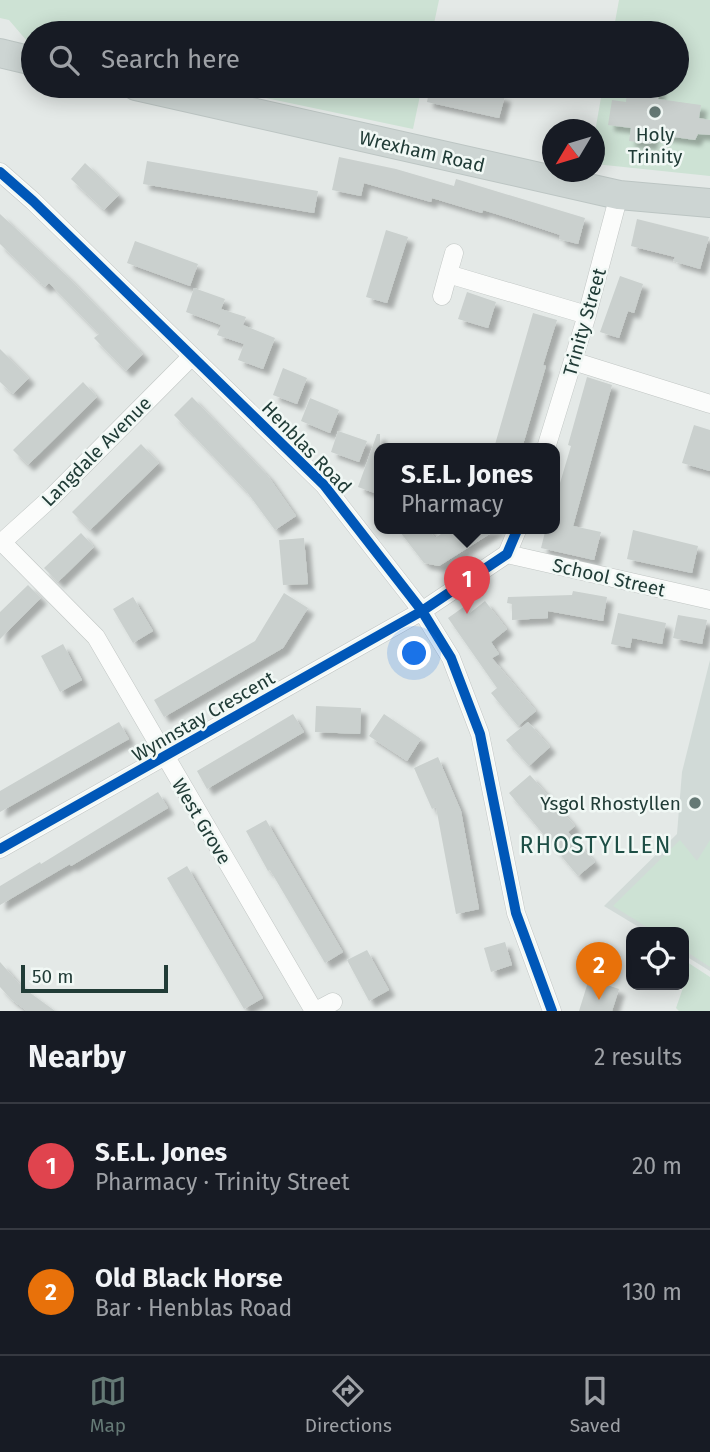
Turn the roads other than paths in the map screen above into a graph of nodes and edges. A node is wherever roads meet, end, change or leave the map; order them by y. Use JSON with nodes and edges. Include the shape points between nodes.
{"nodes":[{"id":1,"x":0,"y":53,"type":"edge"},
{"id":2,"x":21,"y":58,"type":"edge"},
{"id":3,"x":189,"y":98,"type":"edge"},
{"id":4,"x":0,"y":172,"type":"edge"},
{"id":5,"x":619,"y":195,"type":"junction"},
{"id":6,"x":710,"y":202,"type":"edge"},
{"id":7,"x":454,"y":253,"type":"dead end"},
{"id":8,"x":448,"y":274,"type":"junction"},
{"id":9,"x":442,"y":296,"type":"dead end"},
{"id":10,"x":587,"y":315,"type":"junction"},
{"id":11,"x":191,"y":357,"type":"junction"},
{"id":12,"x":573,"y":362,"type":"junction"},
{"id":13,"x":710,"y":404,"type":"edge"},
{"id":14,"x":548,"y":443,"type":"edge"},
{"id":15,"x":515,"y":534,"type":"edge"},
{"id":16,"x":1,"y":543,"type":"edge"},
{"id":17,"x":507,"y":554,"type":"junction"},
{"id":18,"x":710,"y":600,"type":"edge"},
{"id":19,"x":422,"y":611,"type":"junction"},
{"id":20,"x":165,"y":758,"type":"junction"},
{"id":21,"x":0,"y":849,"type":"edge"},
{"id":22,"x":332,"y":1002,"type":"dead end"},
{"id":23,"x":315,"y":1011,"type":"edge"},
{"id":24,"x":552,"y":1011,"type":"edge"}],
"edges":[{"from":1,"to":2,"type":"main road"},
{"from":3,"to":5,"type":"main road","name":"Wrexham Road"},
{"from":4,"to":11,"type":"street","name":"Henblas Road"},
{"from":5,"to":6,"type":"main road","name":"Wrexham Road"},
{"from":5,"to":10,"type":"street","name":"Trinity Street"},
{"from":7,"to":8,"type":"street"},
{"from":8,"to":9,"type":"street"},
{"from":8,"to":10,"type":"street"},
{"from":10,"to":12,"type":"street","name":"Trinity Street"},
{"from":11,"to":16,"type":"street","name":"Langdale Avenue"},
{"from":11,"to":19,"type":"street","name":"Henblas Road","via":[[324,485]]},
{"from":12,"to":13,"type":"street"},
{"from":12,"to":14,"type":"street","name":"Trinity Street"},
{"from":15,"to":17,"type":"street"},
{"from":16,"to":20,"type":"street","name":"West Grove","via":[[96,637]]},
{"from":17,"to":18,"type":"street","name":"School Street"},
{"from":17,"to":19,"type":"street"},
{"from":19,"to":20,"type":"street","name":"Wynnstay Crescent"},
{"from":19,"to":24,"type":"street","name":"Henblas Road","via":[[451,658],[480,734],[516,913]]},
{"from":20,"to":21,"type":"street","name":"Wynnstay Crescent"},
{"from":20,"to":23,"type":"street","name":"West Grove"},
{"from":22,"to":23,"type":"street","name":"West Grove"}]}
